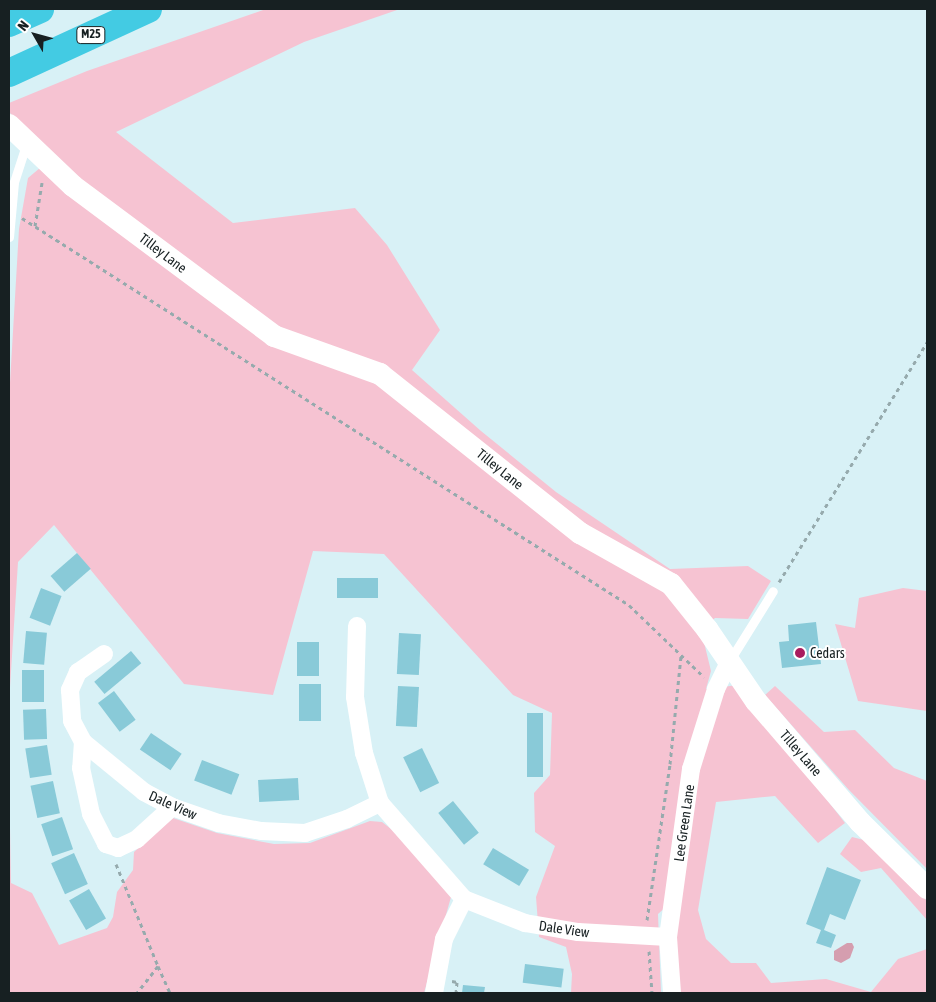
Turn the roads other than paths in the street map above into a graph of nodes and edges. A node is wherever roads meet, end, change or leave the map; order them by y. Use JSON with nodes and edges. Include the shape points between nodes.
{"nodes":[{"id":1,"x":40,"y":9,"type":"edge"},
{"id":2,"x":148,"y":9,"type":"edge"},
{"id":3,"x":9,"y":23,"type":"edge"},
{"id":4,"x":9,"y":73,"type":"edge"},
{"id":5,"x":9,"y":125,"type":"edge"},
{"id":6,"x":26,"y":144,"type":"junction"},
{"id":7,"x":9,"y":237,"type":"edge"},
{"id":8,"x":773,"y":591,"type":"road end"},
{"id":9,"x":357,"y":626,"type":"dead end"},
{"id":10,"x":104,"y":654,"type":"dead end"},
{"id":11,"x":730,"y":660,"type":"junction"},
{"id":12,"x":83,"y":742,"type":"junction"},
{"id":13,"x":380,"y":803,"type":"junction"},
{"id":14,"x":172,"y":807,"type":"junction"},
{"id":15,"x":927,"y":888,"type":"edge"},
{"id":16,"x":464,"y":899,"type":"junction"},
{"id":17,"x":668,"y":936,"type":"junction"},
{"id":18,"x":434,"y":993,"type":"edge"},
{"id":19,"x":672,"y":993,"type":"edge"}],
"edges":[{"from":1,"to":3,"type":"highway"},
{"from":2,"to":4,"type":"highway","number":"M25"},
{"from":5,"to":6,"type":"street","name":"Tilley Lane"},
{"from":6,"to":7,"type":"lane","via":[[14,182]]},
{"from":6,"to":11,"type":"street","name":"Tilley Lane","via":[[74,186],[274,336],[380,374],[580,534],[671,584]]},
{"from":8,"to":11,"type":"lane"},
{"from":9,"to":13,"type":"street","name":"Dale View","via":[[355,697],[364,753]]},
{"from":10,"to":12,"type":"street","name":"Dale View","via":[[78,672],[70,690],[72,721]]},
{"from":11,"to":15,"type":"street","name":"Tilley Lane","via":[[756,701],[860,822]]},
{"from":11,"to":17,"type":"street","name":"Lee Green Lane","via":[[716,689],[691,769]]},
{"from":12,"to":14,"type":"street","name":"Dale View","via":[[144,792]]},
{"from":12,"to":14,"type":"street","via":[[81,768],[91,814],[106,844],[118,848],[137,839]]},
{"from":13,"to":14,"type":"street","name":"Dale View","via":[[347,819],[305,833],[261,831],[218,823]]},
{"from":13,"to":16,"type":"street","name":"Dale View"},
{"from":16,"to":17,"type":"street","name":"Dale View","via":[[525,923],[578,932]]},
{"from":16,"to":18,"type":"street","via":[[444,939]]},
{"from":17,"to":19,"type":"street","name":"Lee Green Lane"}]}
